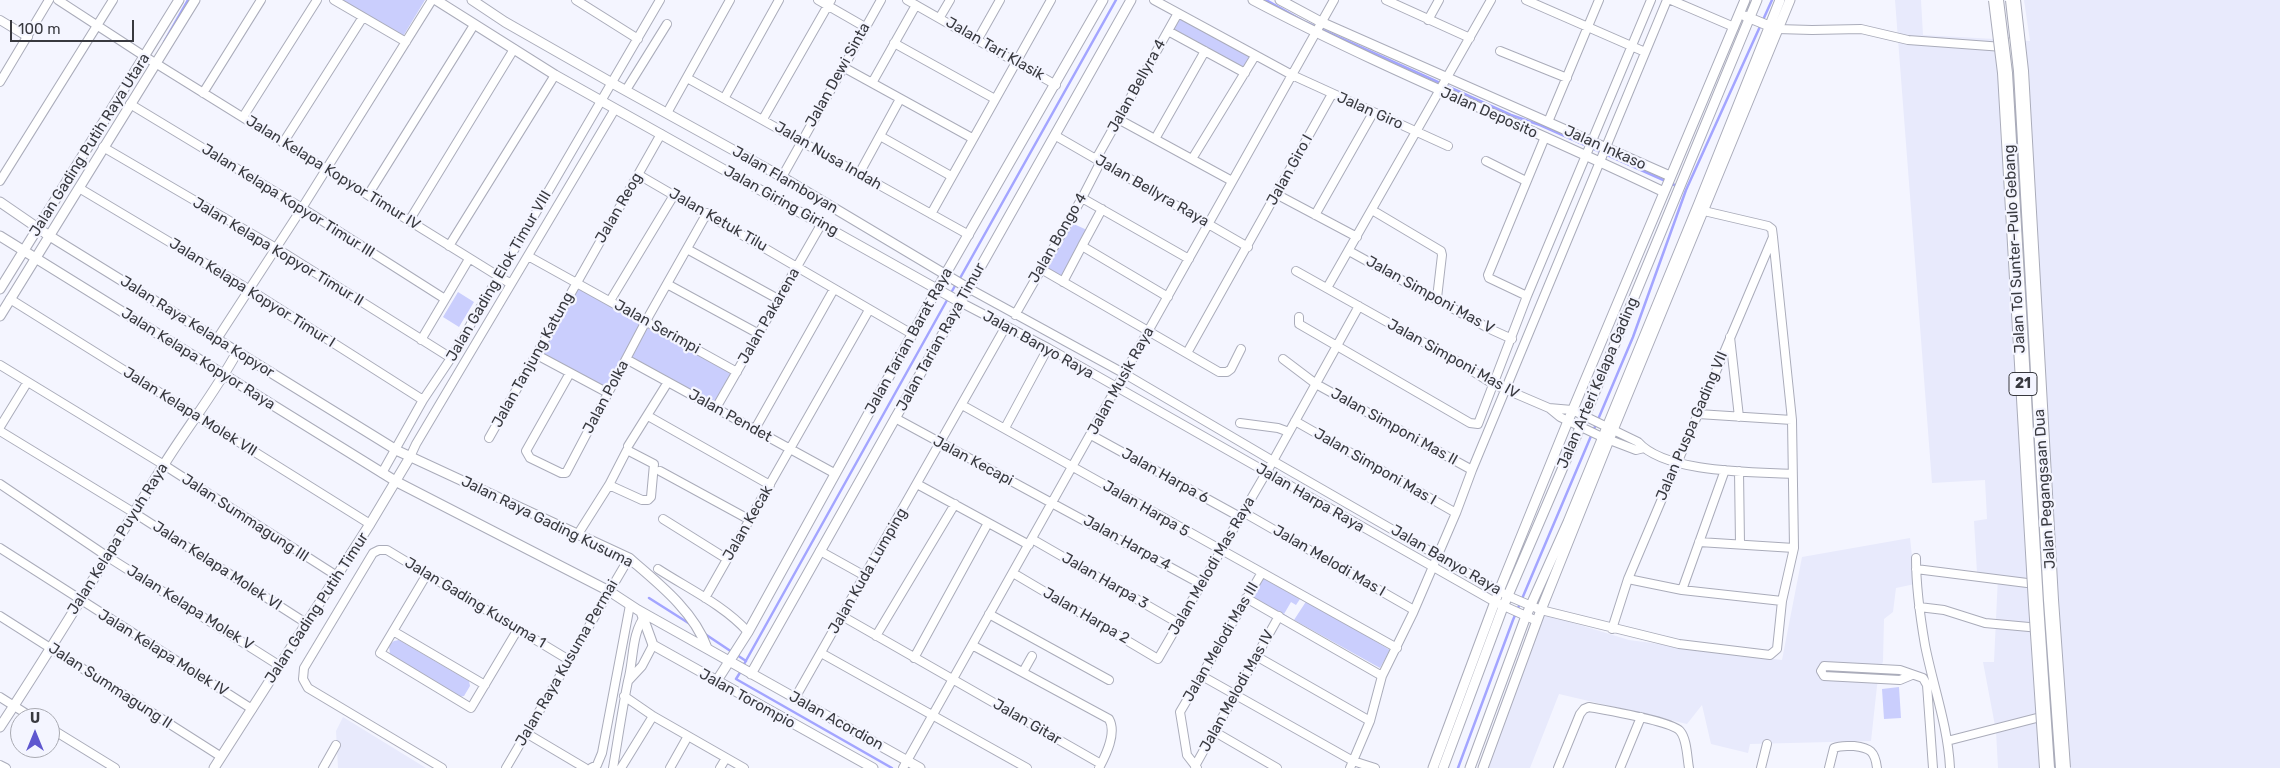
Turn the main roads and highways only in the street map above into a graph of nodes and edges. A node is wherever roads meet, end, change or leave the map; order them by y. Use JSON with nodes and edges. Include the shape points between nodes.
{"nodes":[{"id":1,"x":1996,"y":0,"type":"edge"},
{"id":2,"x":2008,"y":0,"type":"edge"},
{"id":3,"x":2013,"y":0,"type":"edge"},
{"id":4,"x":2047,"y":768,"type":"edge"},
{"id":5,"x":2064,"y":768,"type":"edge"}],
"edges":[{"from":1,"to":4,"type":"highway","name":"Jalan Tol Sunter–Pulo Gebang","number":"21","bridge":true,"via":[[2005,73]]},
{"from":2,"to":5,"type":"main road","name":"Jalan Pegangsaan Dua"},
{"from":3,"to":5,"type":"highway","name":"Jalan Tol Sunter–Pulo Gebang","number":"21","bridge":true,"via":[[2022,71],[2050,590]]}]}
